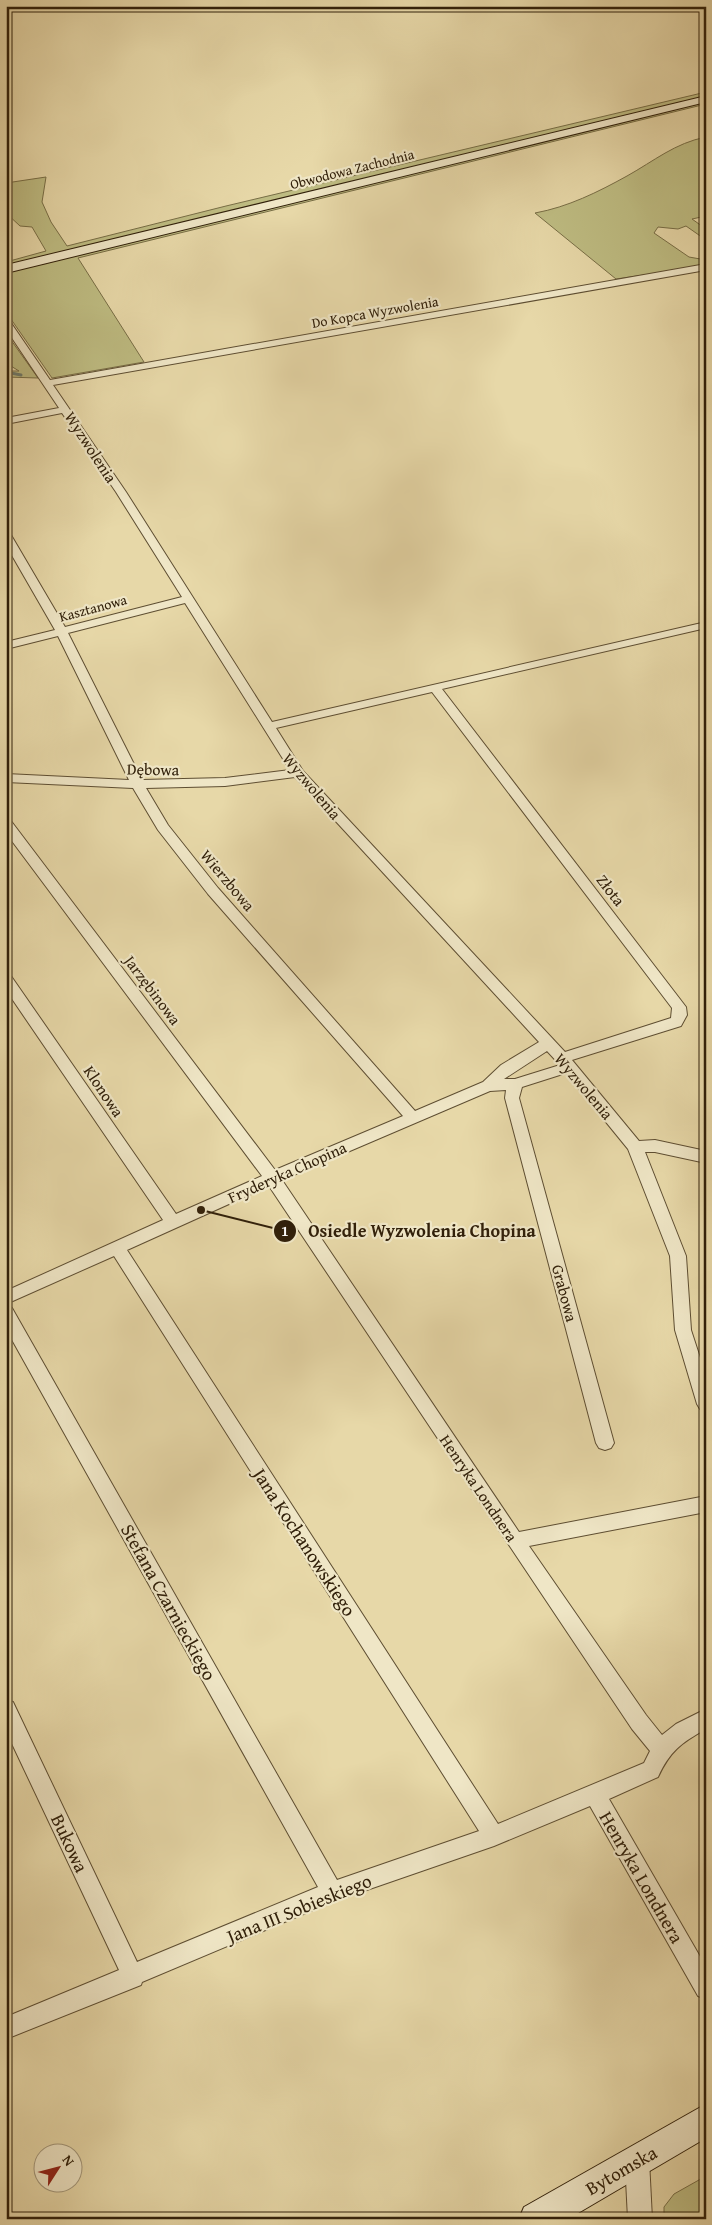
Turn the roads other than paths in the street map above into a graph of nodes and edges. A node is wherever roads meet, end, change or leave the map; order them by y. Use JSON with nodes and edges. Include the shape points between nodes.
{"nodes":[{"id":1,"x":706,"y":99,"type":"edge"},
{"id":2,"x":706,"y":267,"type":"edge"},
{"id":3,"x":6,"y":269,"type":"edge"},
{"id":4,"x":6,"y":322,"type":"edge"},
{"id":5,"x":49,"y":383,"type":"junction"},
{"id":6,"x":66,"y":409,"type":"junction"},
{"id":7,"x":6,"y":421,"type":"edge"},
{"id":8,"x":6,"y":535,"type":"edge"},
{"id":9,"x":188,"y":599,"type":"junction"},
{"id":10,"x":706,"y":625,"type":"edge"},
{"id":11,"x":62,"y":632,"type":"junction"},
{"id":12,"x":6,"y":646,"type":"edge"},
{"id":13,"x":434,"y":687,"type":"junction"},
{"id":14,"x":268,"y":726,"type":"junction"},
{"id":15,"x":298,"y":773,"type":"junction"},
{"id":16,"x":6,"y":778,"type":"edge"},
{"id":17,"x":138,"y":785,"type":"junction"},
{"id":18,"x":6,"y":824,"type":"edge"},
{"id":19,"x":6,"y":979,"type":"edge"},
{"id":20,"x":548,"y":1043,"type":"junction"},
{"id":21,"x":566,"y":1062,"type":"junction"},
{"id":22,"x":515,"y":1084,"type":"junction"},
{"id":23,"x":488,"y":1086,"type":"junction"},
{"id":24,"x":412,"y":1118,"type":"junction"},
{"id":25,"x":635,"y":1147,"type":"junction"},
{"id":26,"x":706,"y":1157,"type":"edge"},
{"id":27,"x":272,"y":1178,"type":"junction"},
{"id":28,"x":174,"y":1222,"type":"junction"},
{"id":29,"x":117,"y":1248,"type":"junction"},
{"id":30,"x":6,"y":1298,"type":"edge"},
{"id":31,"x":6,"y":1313,"type":"edge"},
{"id":32,"x":706,"y":1404,"type":"edge"},
{"id":33,"x":605,"y":1443,"type":"dead end"},
{"id":34,"x":706,"y":1504,"type":"edge"},
{"id":35,"x":515,"y":1541,"type":"junction"},
{"id":36,"x":6,"y":1709,"type":"edge"},
{"id":37,"x":706,"y":1718,"type":"edge"},
{"id":38,"x":660,"y":1749,"type":"junction"},
{"id":39,"x":594,"y":1793,"type":"junction"},
{"id":40,"x":494,"y":1836,"type":"junction"},
{"id":41,"x":332,"y":1892,"type":"junction"},
{"id":42,"x":133,"y":1977,"type":"junction"},
{"id":43,"x":706,"y":1988,"type":"edge"},
{"id":44,"x":6,"y":2028,"type":"edge"},
{"id":45,"x":706,"y":2120,"type":"edge"},
{"id":46,"x":637,"y":2160,"type":"junction"},
{"id":47,"x":536,"y":2219,"type":"edge"},
{"id":48,"x":640,"y":2219,"type":"edge"}],
"edges":[{"from":1,"to":3,"type":"main road","name":"Obwodowa Zachodnia"},
{"from":2,"to":5,"type":"street","name":"Do Kopca Wyzwolenia"},
{"from":4,"to":5,"type":"street","name":"Wyzwolenia"},
{"from":5,"to":6,"type":"street","name":"Wyzwolenia"},
{"from":6,"to":7,"type":"street"},
{"from":6,"to":9,"type":"street","name":"Wyzwolenia"},
{"from":8,"to":11,"type":"street","name":"Wierzbowa"},
{"from":9,"to":11,"type":"street","name":"Kasztanowa"},
{"from":9,"to":14,"type":"street","name":"Wyzwolenia"},
{"from":10,"to":13,"type":"street"},
{"from":11,"to":12,"type":"street","name":"Kasztanowa"},
{"from":11,"to":17,"type":"street","name":"Wierzbowa"},
{"from":13,"to":14,"type":"street"},
{"from":13,"to":21,"type":"street","name":"Złota","via":[[679,1007],[680,1015],[676,1022]]},
{"from":14,"to":15,"type":"street","name":"Wyzwolenia"},
{"from":15,"to":17,"type":"street","name":"Dębowa","via":[[236,783]]},
{"from":15,"to":20,"type":"street","name":"Wyzwolenia"},
{"from":16,"to":17,"type":"street","name":"Dębowa"},
{"from":17,"to":24,"type":"street","name":"Wierzbowa","via":[[163,827],[212,891]]},
{"from":18,"to":27,"type":"street","name":"Jarzębinowa"},
{"from":19,"to":28,"type":"street","name":"Klonowa"},
{"from":20,"to":21,"type":"street","name":"Wyzwolenia"},
{"from":20,"to":23,"type":"street","name":"Fryderyka Chopina","via":[[506,1069]]},
{"from":21,"to":22,"type":"street","name":"Fryderyka Chopina"},
{"from":21,"to":25,"type":"street","name":"Wyzwolenia"},
{"from":22,"to":23,"type":"street","name":"Fryderyka Chopina"},
{"from":22,"to":33,"type":"street","name":"Grabowa","via":[[512,1098]]},
{"from":23,"to":24,"type":"street","name":"Fryderyka Chopina"},
{"from":24,"to":27,"type":"street","name":"Fryderyka Chopina"},
{"from":25,"to":26,"type":"street","via":[[655,1146]]},
{"from":25,"to":32,"type":"street","name":"Wyzwolenia","via":[[678,1256],[683,1330]]},
{"from":27,"to":28,"type":"street","name":"Fryderyka Chopina"},
{"from":27,"to":35,"type":"street","name":"Henryka Londnera"},
{"from":28,"to":29,"type":"street","name":"Fryderyka Chopina"},
{"from":29,"to":30,"type":"street","name":"Fryderyka Chopina"},
{"from":29,"to":40,"type":"street","name":"Jana Kochanowskiego"},
{"from":31,"to":41,"type":"street","name":"Stefana Czarnieckiego"},
{"from":34,"to":35,"type":"street"},
{"from":35,"to":38,"type":"street","name":"Henryka Londnera"},
{"from":36,"to":42,"type":"street","name":"Bukowa"},
{"from":37,"to":38,"type":"street"},
{"from":38,"to":39,"type":"street","name":"Jana III Sobieskiego","via":[[652,1770]]},
{"from":39,"to":40,"type":"street","name":"Jana III Sobieskiego"},
{"from":39,"to":43,"type":"street","name":"Henryka Londnera"},
{"from":40,"to":41,"type":"street","name":"Jana III Sobieskiego"},
{"from":41,"to":42,"type":"street","name":"Jana III Sobieskiego"},
{"from":42,"to":44,"type":"street","name":"Jana III Sobieskiego"},
{"from":45,"to":46,"type":"main road","name":"Bytomska"},
{"from":46,"to":47,"type":"main road","name":"Bytomska"},
{"from":46,"to":48,"type":"street"}]}
